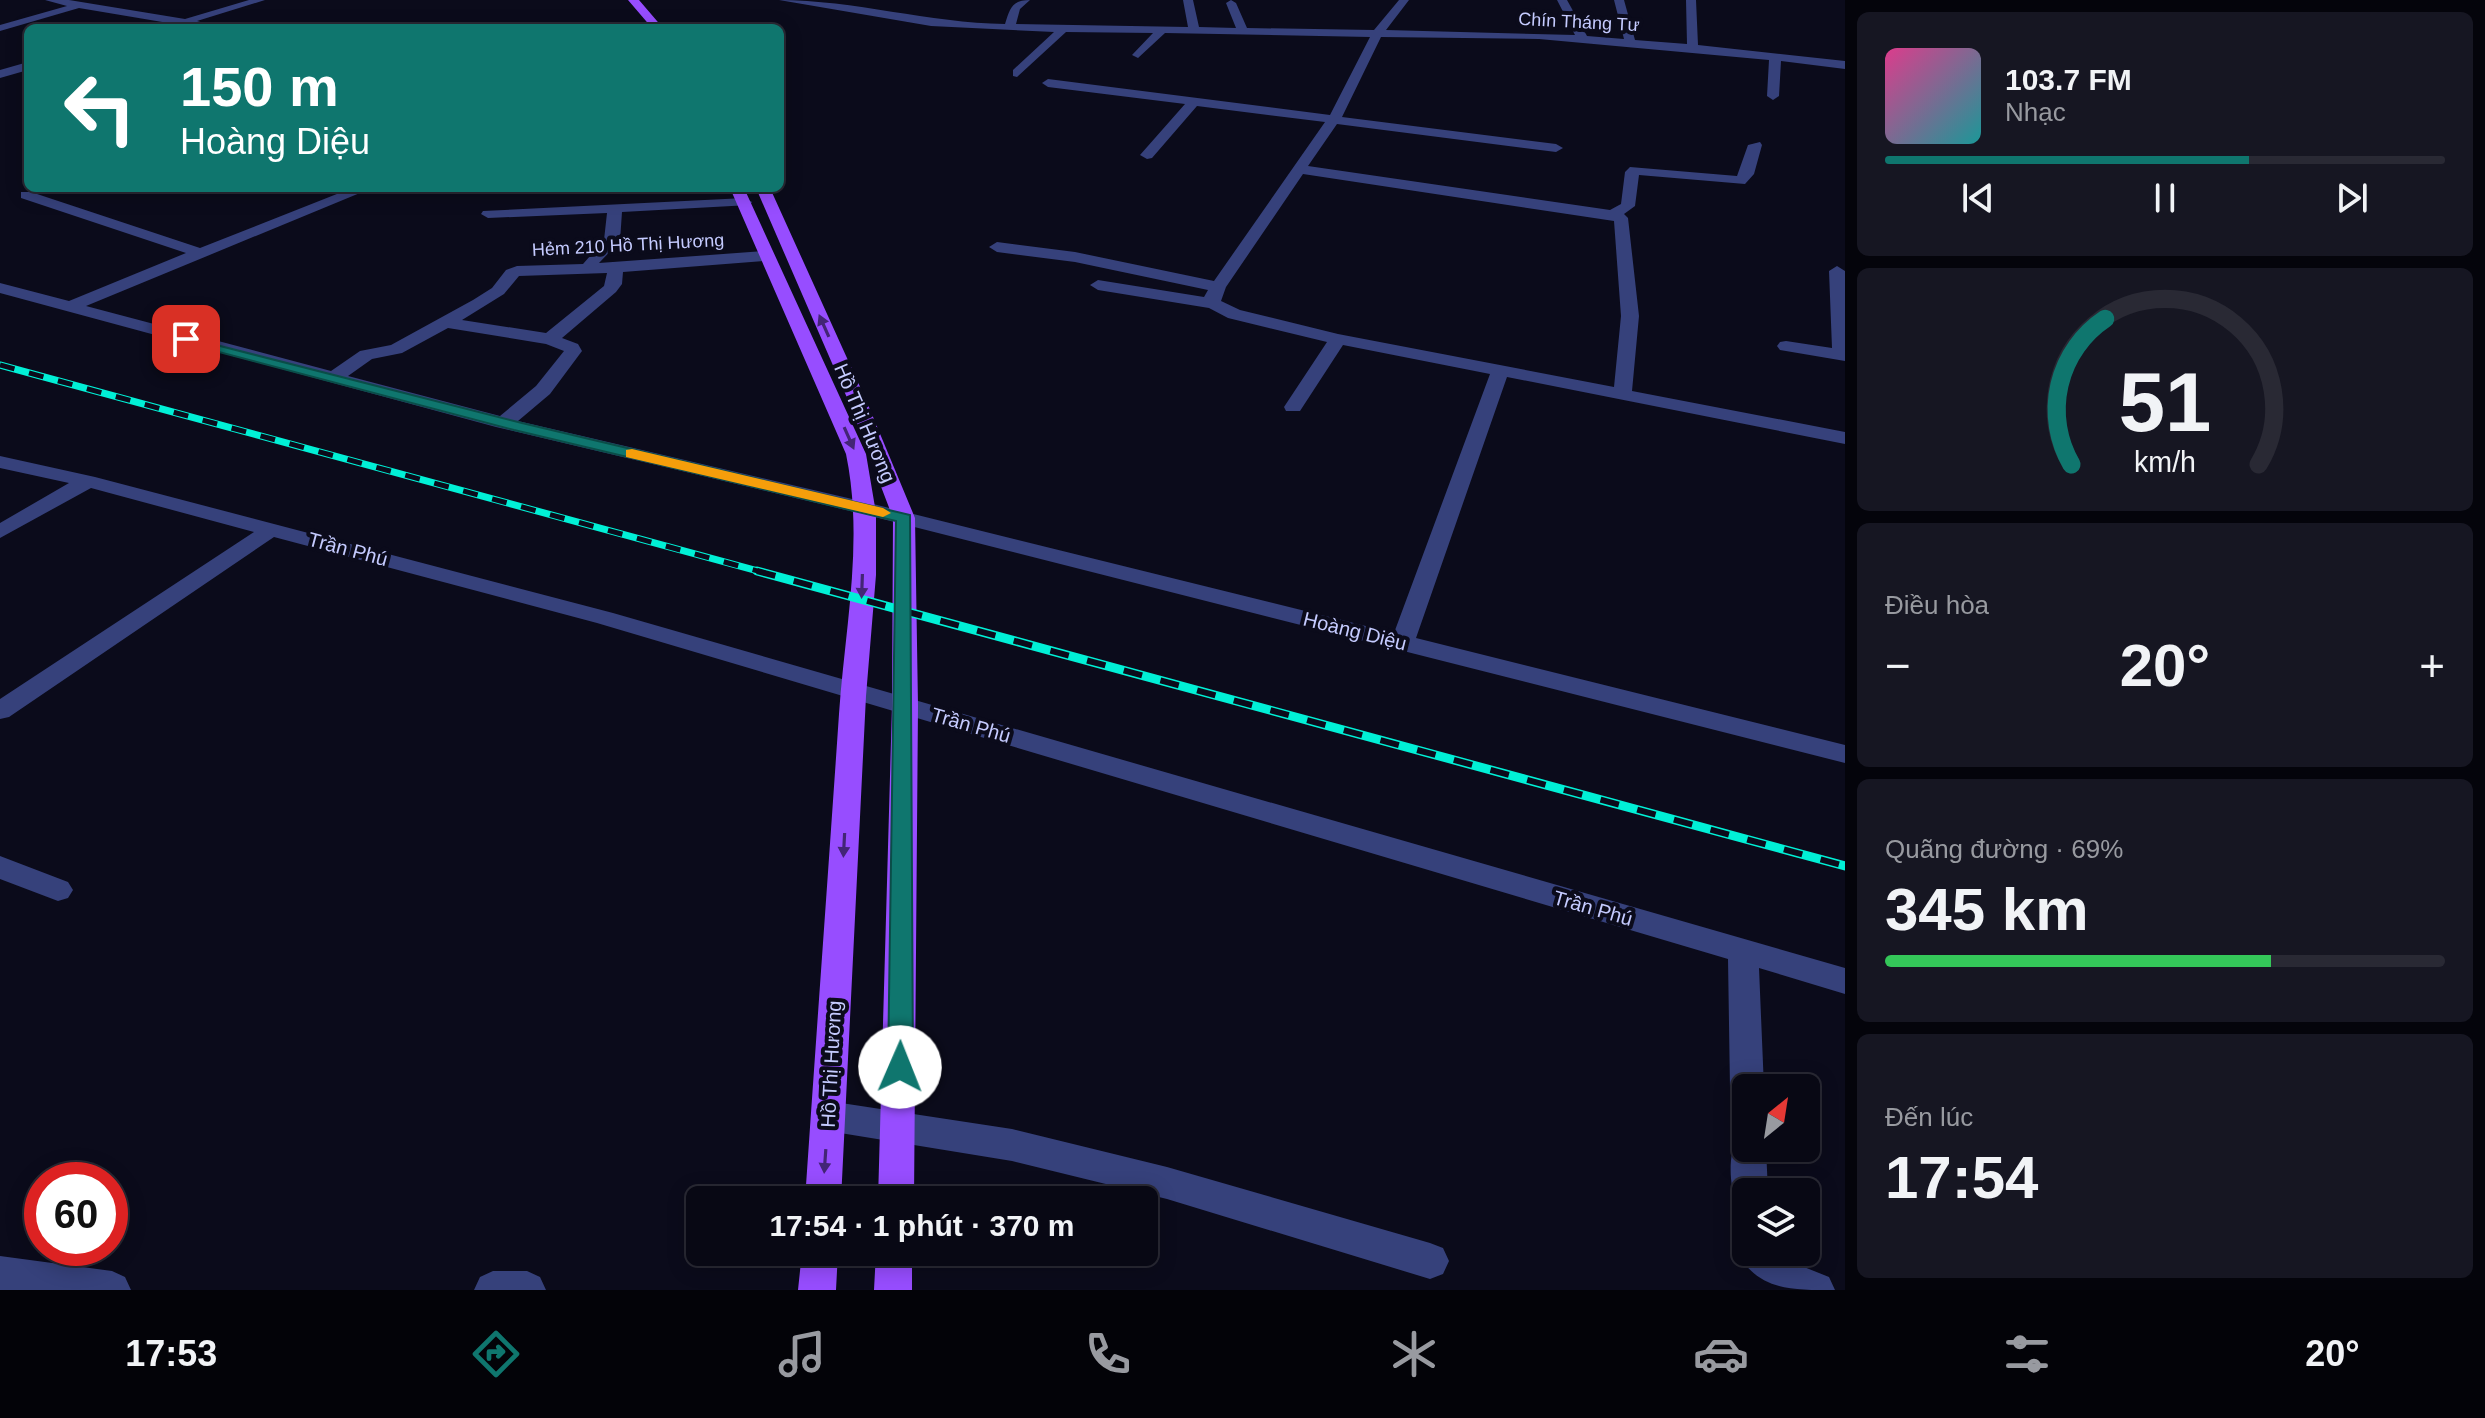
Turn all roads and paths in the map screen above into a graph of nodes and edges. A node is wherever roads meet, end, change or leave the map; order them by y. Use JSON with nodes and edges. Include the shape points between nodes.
{"nodes":[{"id":1,"x":50,"y":0,"type":"edge"},
{"id":2,"x":260,"y":0,"type":"edge"},
{"id":3,"x":633,"y":0,"type":"edge"},
{"id":4,"x":784,"y":0,"type":"edge"},
{"id":5,"x":1025,"y":0,"type":"edge"},
{"id":6,"x":1188,"y":0,"type":"edge"},
{"id":7,"x":1404,"y":0,"type":"edge"},
{"id":8,"x":1562,"y":0,"type":"edge"},
{"id":9,"x":1619,"y":0,"type":"edge"},
{"id":10,"x":1691,"y":0,"type":"edge"},
{"id":11,"x":1231,"y":3,"type":"dead end"},
{"id":12,"x":82,"y":5,"type":"junction"},
{"id":13,"x":184,"y":21,"type":"junction"},
{"id":14,"x":174,"y":24,"type":"edge"},
{"id":15,"x":198,"y":24,"type":"edge"},
{"id":16,"x":654,"y":24,"type":"edge"},
{"id":17,"x":0,"y":28,"type":"edge"},
{"id":18,"x":1009,"y":28,"type":"junction"},
{"id":19,"x":1062,"y":30,"type":"junction"},
{"id":20,"x":1161,"y":31,"type":"junction"},
{"id":21,"x":1194,"y":31,"type":"junction"},
{"id":22,"x":1243,"y":32,"type":"junction"},
{"id":23,"x":1377,"y":34,"type":"junction"},
{"id":24,"x":1582,"y":38,"type":"junction"},
{"id":25,"x":1630,"y":42,"type":"junction"},
{"id":26,"x":1692,"y":48,"type":"junction"},
{"id":27,"x":1138,"y":55,"type":"dead end"},
{"id":28,"x":1775,"y":57,"type":"junction"},
{"id":29,"x":1845,"y":65,"type":"edge"},
{"id":30,"x":24,"y":67,"type":"edge"},
{"id":31,"x":1017,"y":73,"type":"dead end"},
{"id":32,"x":0,"y":74,"type":"edge"},
{"id":33,"x":1048,"y":83,"type":"dead end"},
{"id":34,"x":1773,"y":96,"type":"dead end"},
{"id":35,"x":1194,"y":102,"type":"junction"},
{"id":36,"x":1333,"y":120,"type":"junction"},
{"id":37,"x":1755,"y":145,"type":"dead end"},
{"id":38,"x":1556,"y":148,"type":"dead end"},
{"id":39,"x":1147,"y":155,"type":"dead end"},
{"id":40,"x":1298,"y":169,"type":"junction"},
{"id":41,"x":355,"y":192,"type":"edge"},
{"id":42,"x":749,"y":193,"type":"edge"},
{"id":43,"x":26,"y":195,"type":"dead end"},
{"id":44,"x":615,"y":209,"type":"junction"},
{"id":45,"x":488,"y":214,"type":"dead end"},
{"id":46,"x":1613,"y":214,"type":"junction"},
{"id":47,"x":997,"y":247,"type":"dead end"},
{"id":48,"x":200,"y":253,"type":"junction"},
{"id":49,"x":765,"y":256,"type":"junction"},
{"id":50,"x":616,"y":267,"type":"junction"},
{"id":51,"x":588,"y":268,"type":"junction"},
{"id":52,"x":1837,"y":271,"type":"dead end"},
{"id":53,"x":1098,"y":285,"type":"dead end"},
{"id":54,"x":0,"y":288,"type":"edge"},
{"id":55,"x":1216,"y":296,"type":"junction"},
{"id":56,"x":67,"y":308,"type":"junction"},
{"id":57,"x":443,"y":322,"type":"junction"},
{"id":58,"x":550,"y":339,"type":"junction"},
{"id":59,"x":1338,"y":339,"type":"junction"},
{"id":60,"x":1786,"y":346,"type":"dead end"},
{"id":61,"x":1843,"y":356,"type":"edge"},
{"id":62,"x":1500,"y":372,"type":"junction"},
{"id":63,"x":333,"y":378,"type":"junction"},
{"id":64,"x":1623,"y":393,"type":"junction"},
{"id":65,"x":1293,"y":407,"type":"dead end"},
{"id":66,"x":503,"y":423,"type":"junction"},
{"id":67,"x":1845,"y":438,"type":"edge"},
{"id":68,"x":0,"y":462,"type":"edge"},
{"id":69,"x":88,"y":481,"type":"junction"},
{"id":70,"x":865,"y":508,"type":"junction"},
{"id":71,"x":904,"y":518,"type":"junction"},
{"id":72,"x":272,"y":529,"type":"junction"},
{"id":73,"x":0,"y":532,"type":"edge"},
{"id":74,"x":1402,"y":643,"type":"junction"},
{"id":75,"x":853,"y":691,"type":"junction"},
{"id":76,"x":905,"y":706,"type":"junction"},
{"id":77,"x":0,"y":711,"type":"edge"},
{"id":78,"x":1845,"y":754,"type":"edge"},
{"id":79,"x":0,"y":867,"type":"edge"},
{"id":80,"x":58,"y":890,"type":"dead end"},
{"id":81,"x":1743,"y":952,"type":"junction"},
{"id":82,"x":1845,"y":981,"type":"edge"},
{"id":83,"x":1747,"y":1074,"type":"edge"},
{"id":84,"x":828,"y":1116,"type":"junction"},
{"id":85,"x":900,"y":1127,"type":"junction"},
{"id":86,"x":824,"y":1186,"type":"edge"},
{"id":87,"x":897,"y":1186,"type":"edge"},
{"id":88,"x":1430,"y":1261,"type":"dead end"},
{"id":89,"x":819,"y":1266,"type":"edge"},
{"id":90,"x":894,"y":1266,"type":"edge"},
{"id":91,"x":1764,"y":1266,"type":"edge"},
{"id":92,"x":0,"y":1274,"type":"edge"},
{"id":93,"x":100,"y":1290,"type":"edge"},
{"id":94,"x":493,"y":1290,"type":"edge"},
{"id":95,"x":527,"y":1290,"type":"edge"},
{"id":96,"x":817,"y":1290,"type":"edge"},
{"id":97,"x":893,"y":1290,"type":"edge"},
{"id":98,"x":1816,"y":1290,"type":"edge"}],
"edges":[{"from":1,"to":12,"type":"street"},
{"from":2,"to":13,"type":"street"},
{"from":3,"to":16,"type":"main road"},
{"from":4,"to":18,"type":"street","name":"Chín Tháng Tư","via":[[931,23]]},
{"from":5,"to":18,"type":"street","via":[[1015,8]]},
{"from":6,"to":21,"type":"street"},
{"from":7,"to":23,"type":"street"},
{"from":8,"to":24,"type":"street"},
{"from":9,"to":25,"type":"street"},
{"from":10,"to":26,"type":"street"},
{"from":11,"to":22,"type":"street"},
{"from":12,"to":13,"type":"street"},
{"from":12,"to":17,"type":"street"},
{"from":13,"to":14,"type":"street"},
{"from":13,"to":15,"type":"street"},
{"from":18,"to":19,"type":"street","name":"Chín Tháng Tư"},
{"from":19,"to":20,"type":"street","name":"Chín Tháng Tư"},
{"from":19,"to":31,"type":"street"},
{"from":20,"to":21,"type":"street","name":"Chín Tháng Tư"},
{"from":20,"to":27,"type":"street"},
{"from":21,"to":22,"type":"street","name":"Chín Tháng Tư"},
{"from":22,"to":23,"type":"street","name":"Chín Tháng Tư"},
{"from":23,"to":24,"type":"street","name":"Chín Tháng Tư"},
{"from":23,"to":36,"type":"street"},
{"from":24,"to":25,"type":"street","name":"Chín Tháng Tư"},
{"from":25,"to":26,"type":"street","name":"Chín Tháng Tư"},
{"from":26,"to":28,"type":"street","name":"Chín Tháng Tư"},
{"from":28,"to":29,"type":"street","name":"Chín Tháng Tư"},
{"from":28,"to":34,"type":"street"},
{"from":30,"to":32,"type":"street"},
{"from":33,"to":35,"type":"street"},
{"from":35,"to":36,"type":"street"},
{"from":35,"to":39,"type":"street"},
{"from":36,"to":38,"type":"street"},
{"from":36,"to":40,"type":"street"},
{"from":37,"to":46,"type":"street","via":[[1740,181],[1635,170],[1628,206]]},
{"from":40,"to":46,"type":"street"},
{"from":40,"to":55,"type":"street"},
{"from":41,"to":48,"type":"street"},
{"from":42,"to":44,"type":"street"},
{"from":42,"to":49,"type":"main road","name":"Hồ Thị Hương"},
{"from":71,"to":42,"type":"main road","name":"Hồ Thị Hương","one_way":true,"via":[[857,400]]},
{"from":43,"to":48,"type":"street"},
{"from":44,"to":45,"type":"street"},
{"from":44,"to":51,"type":"street","via":[[612,241]]},
{"from":46,"to":64,"type":"street","via":[[1621,218],[1626,241],[1630,316]]},
{"from":47,"to":55,"type":"street","via":[[1075,257]]},
{"from":48,"to":56,"type":"street"},
{"from":49,"to":50,"type":"street","name":"Hẻm 210 Hồ Thị Hương"},
{"from":49,"to":70,"type":"main road","name":"Hồ Thị Hương","one_way":true,"via":[[856,454]]},
{"from":50,"to":51,"type":"street","name":"Hẻm 210 Hồ Thị Hương"},
{"from":50,"to":58,"type":"street","via":[[610,289]]},
{"from":51,"to":57,"type":"street","name":"Hẻm 210 Hồ Thị Hương","via":[[517,271],[490,297]]},
{"from":52,"to":61,"type":"street"},
{"from":53,"to":55,"type":"street"},
{"from":54,"to":56,"type":"street","name":"Hoàng Diệu"},
{"from":55,"to":59,"type":"street","via":[[1234,314]]},
{"from":56,"to":63,"type":"street","name":"Hoàng Diệu"},
{"from":57,"to":58,"type":"street"},
{"from":57,"to":63,"type":"street","name":"Hẻm 210 Hồ Thị Hương","via":[[396,349],[366,355]]},
{"from":58,"to":66,"type":"street","via":[[569,344],[573,351],[543,390]]},
{"from":59,"to":62,"type":"street"},
{"from":59,"to":65,"type":"street"},
{"from":60,"to":61,"type":"street"},
{"from":62,"to":64,"type":"street"},
{"from":62,"to":74,"type":"street"},
{"from":63,"to":66,"type":"street","name":"Hoàng Diệu"},
{"from":64,"to":67,"type":"street"},
{"from":66,"to":70,"type":"street","name":"Hoàng Diệu"},
{"from":68,"to":69,"type":"street","name":"Trần Phú"},
{"from":69,"to":72,"type":"street","name":"Trần Phú"},
{"from":69,"to":73,"type":"street"},
{"from":70,"to":71,"type":"street","name":"Hoàng Diệu"},
{"from":70,"to":75,"type":"main road","name":"Hồ Thị Hương","one_way":true},
{"from":71,"to":74,"type":"street","name":"Hoàng Diệu"},
{"from":71,"to":76,"type":"main road","name":"Hồ Thị Hương"},
{"from":72,"to":75,"type":"street","name":"Trần Phú"},
{"from":72,"to":77,"type":"street"},
{"from":74,"to":78,"type":"street","name":"Hoàng Diệu"},
{"from":75,"to":76,"type":"street","name":"Trần Phú"},
{"from":75,"to":84,"type":"main road","name":"Hồ Thị Hương","one_way":true},
{"from":76,"to":81,"type":"street","name":"Trần Phú"},
{"from":76,"to":85,"type":"main road","name":"Hồ Thị Hương"},
{"from":79,"to":80,"type":"street"},
{"from":81,"to":82,"type":"street","name":"Trần Phú"},
{"from":81,"to":83,"type":"street"},
{"from":84,"to":85,"type":"street"},
{"from":84,"to":86,"type":"main road","name":"Hồ Thị Hương","one_way":true},
{"from":85,"to":87,"type":"main road","name":"Hồ Thị Hương"},
{"from":85,"to":88,"type":"street","via":[[1012,1145],[1167,1183]]},
{"from":89,"to":96,"type":"main road"},
{"from":90,"to":97,"type":"main road"},
{"from":91,"to":98,"type":"street"},
{"from":92,"to":93,"type":"street"},
{"from":94,"to":95,"type":"street"}]}
